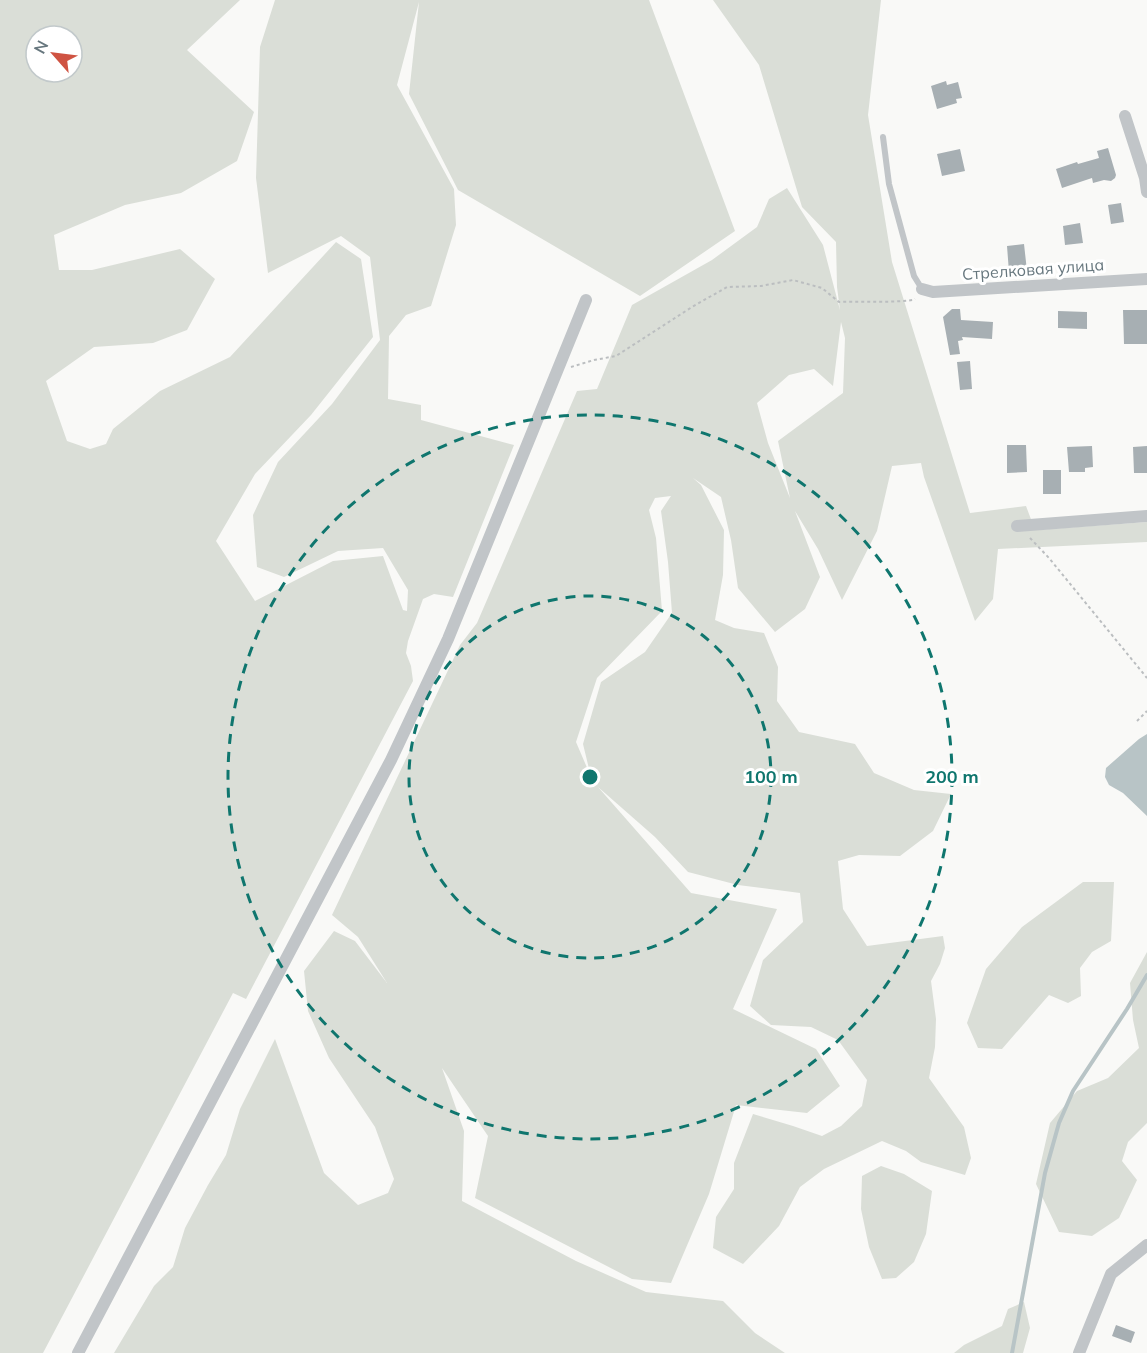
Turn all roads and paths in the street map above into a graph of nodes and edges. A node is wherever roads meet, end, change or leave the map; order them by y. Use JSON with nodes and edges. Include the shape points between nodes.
{"nodes":[{"id":1,"x":1125,"y":116,"type":"dead end"},
{"id":2,"x":883,"y":137,"type":"dead end"},
{"id":3,"x":1147,"y":192,"type":"edge"},
{"id":4,"x":1147,"y":279,"type":"edge"},
{"id":5,"x":922,"y":289,"type":"junction"},
{"id":6,"x":586,"y":300,"type":"dead end"},
{"id":7,"x":557,"y":372,"type":"junction"},
{"id":8,"x":1147,"y":516,"type":"edge"},
{"id":9,"x":1017,"y":526,"type":"joint"},
{"id":10,"x":1147,"y":678,"type":"edge"},
{"id":11,"x":1147,"y":711,"type":"edge"},
{"id":12,"x":1137,"y":721,"type":"dead end"},
{"id":13,"x":1147,"y":1245,"type":"edge"},
{"id":14,"x":78,"y":1353,"type":"edge"},
{"id":15,"x":1079,"y":1353,"type":"edge"}],
"edges":[{"from":1,"to":3,"type":"street"},
{"from":2,"to":5,"type":"lane","via":[[889,184],[914,276]]},
{"from":4,"to":5,"type":"street","name":"Стрелковая улица","via":[[933,292]]},
{"from":5,"to":7,"type":"path","via":[[913,300],[839,302],[822,288],[793,280],[727,287],[616,356]]},
{"from":6,"to":7,"type":"street"},
{"from":7,"to":14,"type":"street","via":[[448,639],[391,760]]},
{"from":8,"to":9,"type":"street"},
{"from":9,"to":10,"type":"path","via":[[1036,543]]},
{"from":11,"to":12,"type":"path"},
{"from":13,"to":15,"type":"street","via":[[1111,1274]]}]}
